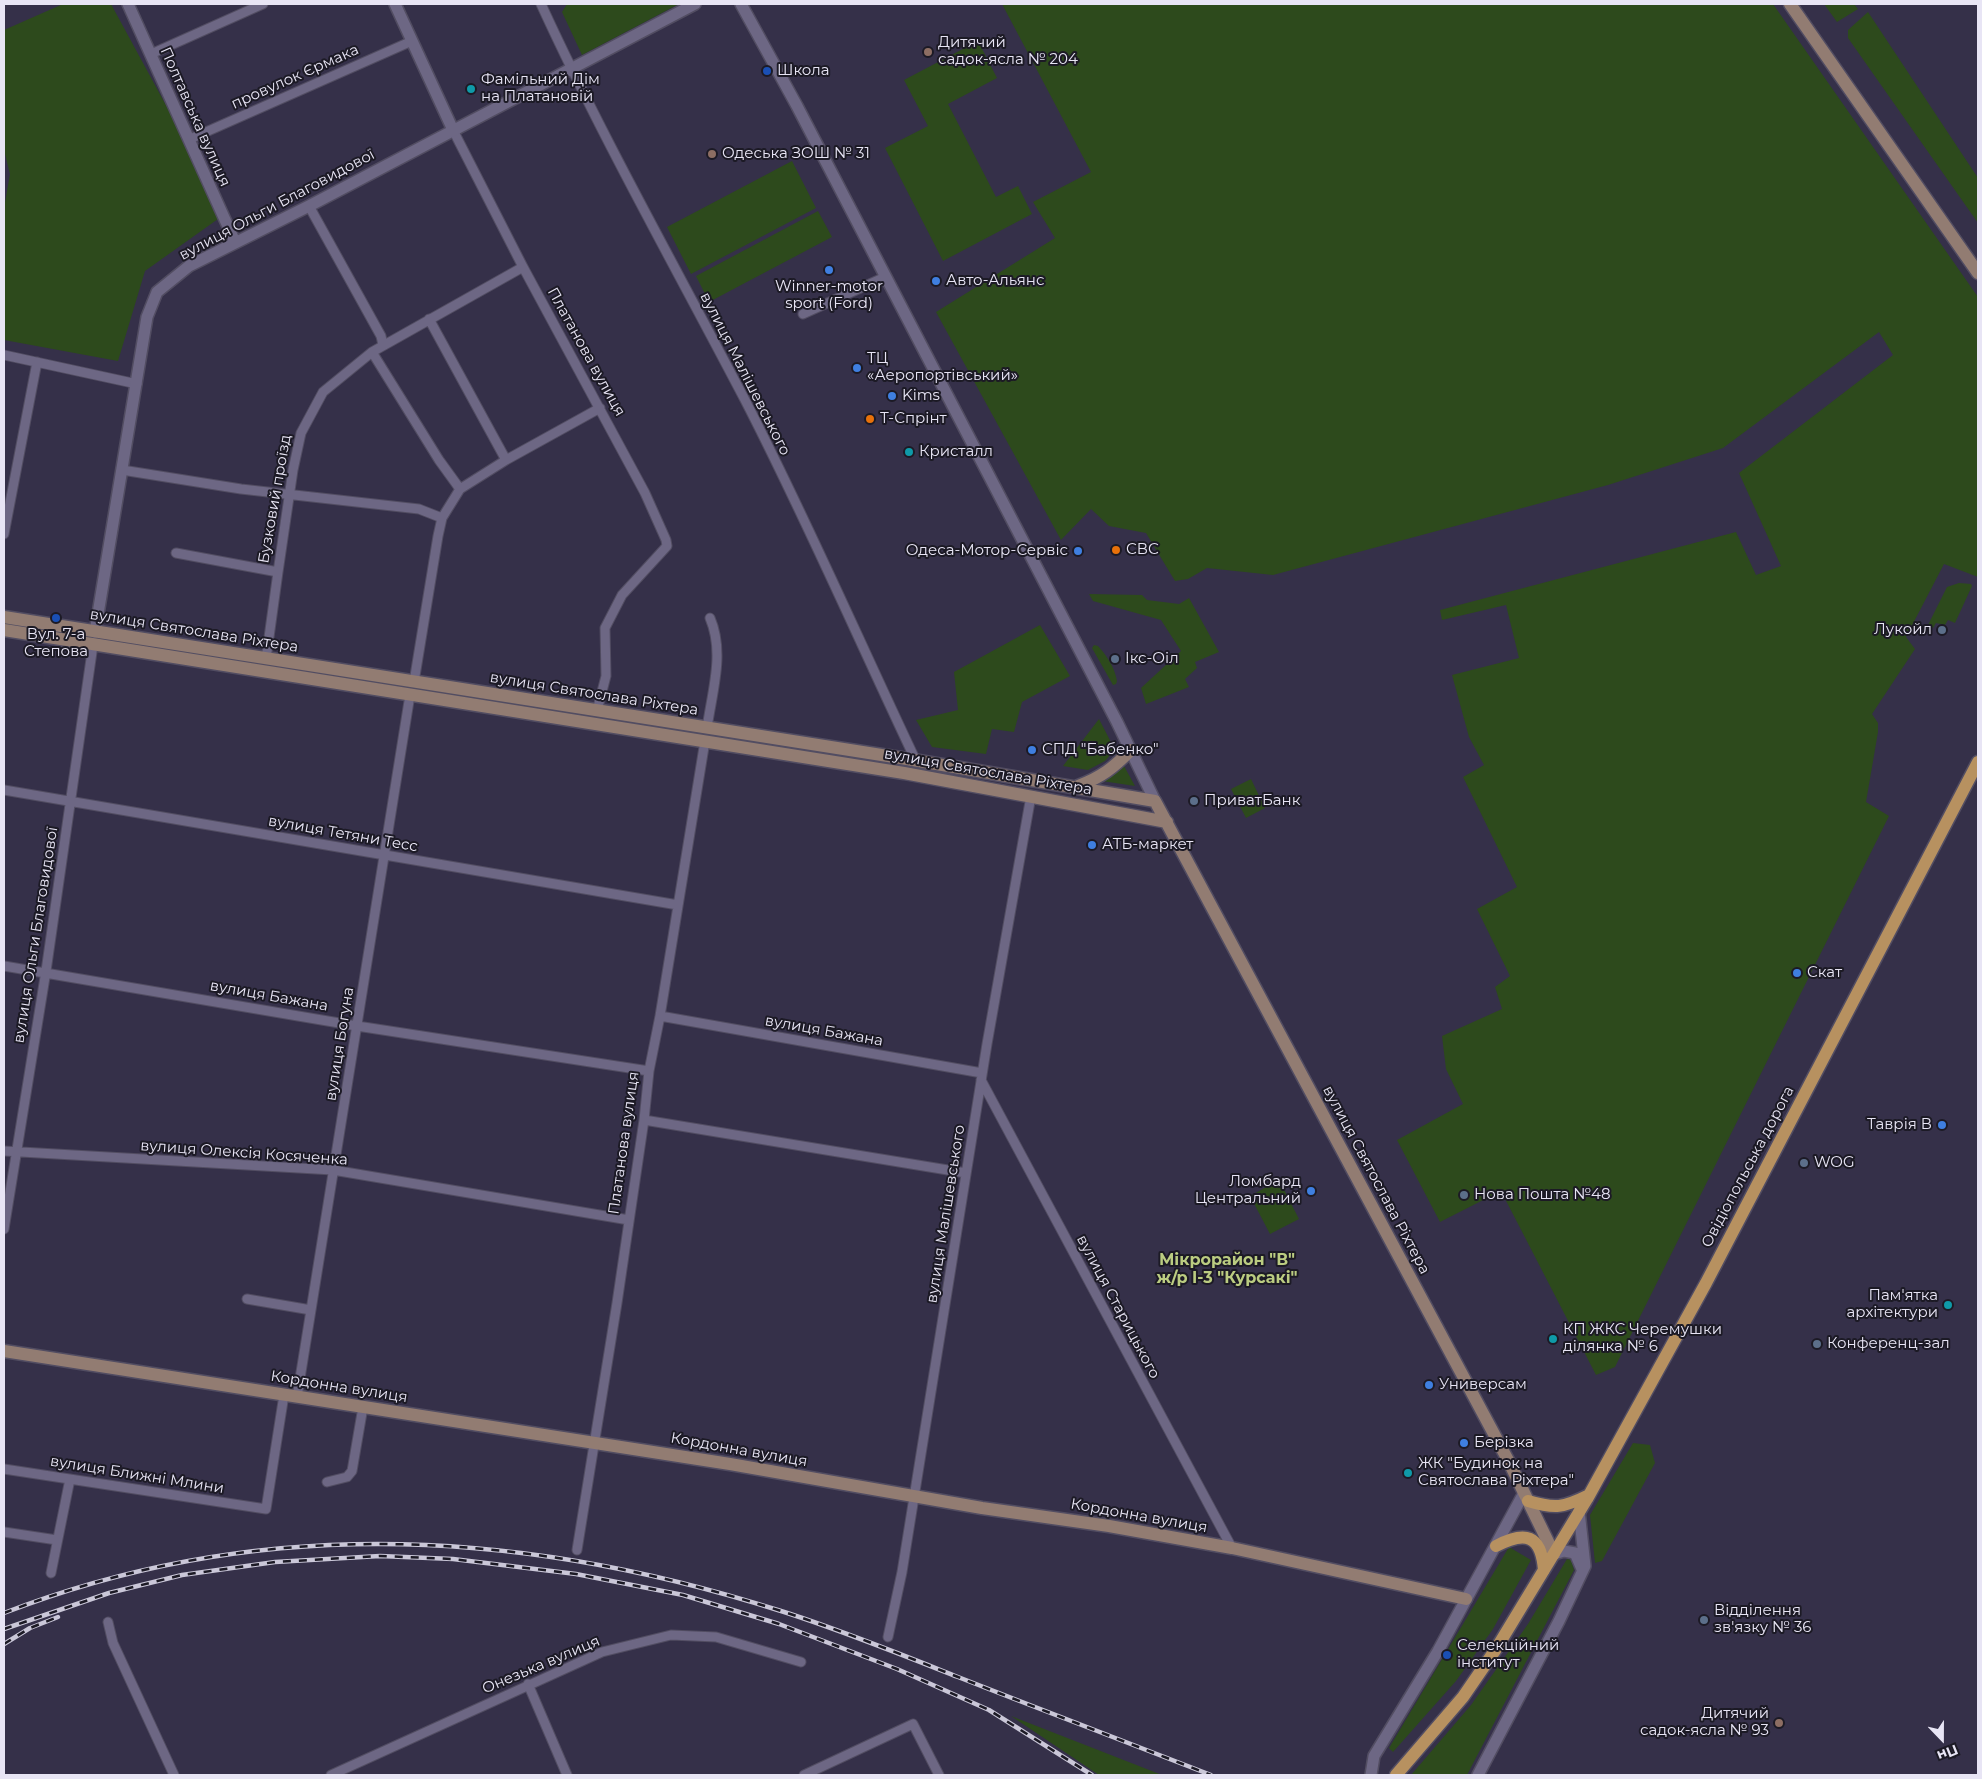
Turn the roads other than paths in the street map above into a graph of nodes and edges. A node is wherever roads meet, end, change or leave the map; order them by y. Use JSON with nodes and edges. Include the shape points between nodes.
{"nodes":[{"id":1,"x":128,"y":4,"type":"edge"},
{"id":2,"x":263,"y":4,"type":"edge"},
{"id":3,"x":394,"y":4,"type":"edge"},
{"id":4,"x":541,"y":4,"type":"edge"},
{"id":5,"x":695,"y":4,"type":"edge"},
{"id":6,"x":741,"y":4,"type":"edge"},
{"id":7,"x":1790,"y":4,"type":"edge"},
{"id":8,"x":412,"y":41,"type":"junction"},
{"id":9,"x":151,"y":54,"type":"junction"},
{"id":10,"x":571,"y":69,"type":"junction"},
{"id":11,"x":453,"y":130,"type":"junction"},
{"id":12,"x":190,"y":139,"type":"junction"},
{"id":13,"x":309,"y":206,"type":"junction"},
{"id":14,"x":235,"y":242,"type":"junction"},
{"id":15,"x":523,"y":267,"type":"junction"},
{"id":16,"x":1978,"y":273,"type":"edge"},
{"id":17,"x":885,"y":277,"type":"junction"},
{"id":18,"x":803,"y":314,"type":"dead end"},
{"id":19,"x":429,"y":319,"type":"junction"},
{"id":20,"x":383,"y":345,"type":"junction"},
{"id":21,"x":372,"y":352,"type":"junction"},
{"id":22,"x":4,"y":355,"type":"edge"},
{"id":23,"x":38,"y":362,"type":"junction"},
{"id":24,"x":137,"y":384,"type":"junction"},
{"id":25,"x":600,"y":408,"type":"junction"},
{"id":26,"x":506,"y":460,"type":"junction"},
{"id":27,"x":122,"y":470,"type":"junction"},
{"id":28,"x":460,"y":489,"type":"junction"},
{"id":29,"x":289,"y":496,"type":"junction"},
{"id":30,"x":442,"y":518,"type":"junction"},
{"id":31,"x":4,"y":534,"type":"edge"},
{"id":32,"x":176,"y":553,"type":"dead end"},
{"id":33,"x":278,"y":572,"type":"junction"},
{"id":34,"x":4,"y":617,"type":"edge"},
{"id":35,"x":710,"y":618,"type":"dead end"},
{"id":36,"x":4,"y":630,"type":"edge"},
{"id":37,"x":95,"y":632,"type":"junction"},
{"id":38,"x":93,"y":645,"type":"junction"},
{"id":39,"x":266,"y":659,"type":"junction"},
{"id":40,"x":414,"y":682,"type":"junction"},
{"id":41,"x":410,"y":695,"type":"junction"},
{"id":42,"x":597,"y":711,"type":"junction"},
{"id":43,"x":707,"y":728,"type":"junction"},
{"id":44,"x":704,"y":741,"type":"junction"},
{"id":45,"x":1130,"y":750,"type":"junction"},
{"id":46,"x":916,"y":761,"type":"junction"},
{"id":47,"x":1978,"y":762,"type":"edge"},
{"id":48,"x":1076,"y":787,"type":"junction"},
{"id":49,"x":4,"y":790,"type":"edge"},
{"id":50,"x":1031,"y":796,"type":"junction"},
{"id":51,"x":71,"y":801,"type":"junction"},
{"id":52,"x":1155,"y":801,"type":"junction"},
{"id":53,"x":1167,"y":822,"type":"junction"},
{"id":54,"x":384,"y":855,"type":"junction"},
{"id":55,"x":678,"y":904,"type":"junction"},
{"id":56,"x":4,"y":966,"type":"edge"},
{"id":57,"x":46,"y":972,"type":"junction"},
{"id":58,"x":660,"y":1016,"type":"junction"},
{"id":59,"x":356,"y":1026,"type":"junction"},
{"id":60,"x":649,"y":1071,"type":"junction"},
{"id":61,"x":982,"y":1076,"type":"junction"},
{"id":62,"x":644,"y":1120,"type":"junction"},
{"id":63,"x":4,"y":1151,"type":"edge"},
{"id":64,"x":16,"y":1153,"type":"junction"},
{"id":65,"x":334,"y":1170,"type":"junction"},
{"id":66,"x":966,"y":1173,"type":"junction"},
{"id":67,"x":629,"y":1220,"type":"junction"},
{"id":68,"x":4,"y":1228,"type":"edge"},
{"id":69,"x":247,"y":1299,"type":"dead end"},
{"id":70,"x":311,"y":1310,"type":"junction"},
{"id":71,"x":4,"y":1351,"type":"edge"},
{"id":72,"x":291,"y":1396,"type":"junction"},
{"id":73,"x":363,"y":1407,"type":"junction"},
{"id":74,"x":594,"y":1443,"type":"junction"},
{"id":75,"x":4,"y":1469,"type":"edge"},
{"id":76,"x":70,"y":1479,"type":"junction"},
{"id":77,"x":327,"y":1482,"type":"dead end"},
{"id":78,"x":1589,"y":1495,"type":"junction"},
{"id":79,"x":915,"y":1497,"type":"junction"},
{"id":80,"x":1526,"y":1497,"type":"junction"},
{"id":81,"x":266,"y":1509,"type":"joint"},
{"id":82,"x":1579,"y":1511,"type":"junction"},
{"id":83,"x":4,"y":1532,"type":"edge"},
{"id":84,"x":57,"y":1540,"type":"junction"},
{"id":85,"x":1496,"y":1546,"type":"junction"},
{"id":86,"x":1232,"y":1548,"type":"junction"},
{"id":87,"x":577,"y":1550,"type":"dead end"},
{"id":88,"x":1554,"y":1554,"type":"junction"},
{"id":89,"x":1544,"y":1570,"type":"junction"},
{"id":90,"x":51,"y":1573,"type":"dead end"},
{"id":91,"x":1583,"y":1573,"type":"junction"},
{"id":92,"x":1466,"y":1599,"type":"junction"},
{"id":93,"x":108,"y":1622,"type":"dead end"},
{"id":94,"x":888,"y":1637,"type":"dead end"},
{"id":95,"x":802,"y":1662,"type":"dead end"},
{"id":96,"x":528,"y":1684,"type":"junction"},
{"id":97,"x":174,"y":1775,"type":"edge"},
{"id":98,"x":331,"y":1775,"type":"edge"},
{"id":99,"x":567,"y":1775,"type":"edge"},
{"id":100,"x":804,"y":1775,"type":"edge"},
{"id":101,"x":939,"y":1775,"type":"edge"},
{"id":102,"x":1371,"y":1775,"type":"edge"},
{"id":103,"x":1396,"y":1775,"type":"edge"},
{"id":104,"x":1478,"y":1775,"type":"edge"}],
"edges":[{"from":1,"to":9,"type":"street","name":"Полтавська вулиця"},
{"from":2,"to":9,"type":"street"},
{"from":3,"to":8,"type":"street","name":"Платанова вулиця"},
{"from":4,"to":10,"type":"street","name":"вулиця Малішевського"},
{"from":5,"to":10,"type":"street","name":"вулиця Ольги Благовидової"},
{"from":6,"to":17,"type":"street"},
{"from":7,"to":16,"type":"main road"},
{"from":8,"to":11,"type":"street","name":"Платанова вулиця"},
{"from":8,"to":12,"type":"street","name":"провулок Єрмака"},
{"from":9,"to":12,"type":"street","name":"Полтавська вулиця"},
{"from":10,"to":11,"type":"street","name":"вулиця Ольги Благовидової"},
{"from":10,"to":46,"type":"street","name":"вулиця Малішевського","via":[[746,402]]},
{"from":11,"to":13,"type":"street","name":"вулиця Ольги Благовидової"},
{"from":11,"to":15,"type":"street","name":"Платанова вулиця"},
{"from":12,"to":14,"type":"street","name":"Полтавська вулиця"},
{"from":13,"to":14,"type":"street","name":"вулиця Ольги Благовидової"},
{"from":13,"to":20,"type":"street","via":[[382,336]]},
{"from":14,"to":24,"type":"street","name":"вулиця Ольги Благовидової","via":[[189,266],[157,292],[147,317]]},
{"from":15,"to":19,"type":"street","name":"Бузковий проїзд"},
{"from":15,"to":25,"type":"street","name":"Платанова вулиця"},
{"from":17,"to":18,"type":"street"},
{"from":17,"to":45,"type":"street"},
{"from":19,"to":20,"type":"street","name":"Бузковий проїзд"},
{"from":19,"to":26,"type":"street"},
{"from":20,"to":21,"type":"street","name":"Бузковий проїзд"},
{"from":21,"to":28,"type":"street"},
{"from":21,"to":29,"type":"street","name":"Бузковий проїзд","via":[[323,392],[301,433]]},
{"from":22,"to":23,"type":"street"},
{"from":23,"to":24,"type":"street"},
{"from":23,"to":31,"type":"street"},
{"from":24,"to":27,"type":"street","name":"вулиця Ольги Благовидової"},
{"from":25,"to":26,"type":"street"},
{"from":25,"to":42,"type":"street","name":"Платанова вулиця","via":[[645,493],[667,546],[622,595],[605,628],[606,676]]},
{"from":26,"to":28,"type":"street"},
{"from":27,"to":29,"type":"street"},
{"from":27,"to":37,"type":"street","name":"вулиця Ольги Благовидової"},
{"from":28,"to":30,"type":"street"},
{"from":29,"to":30,"type":"street","via":[[419,509]]},
{"from":29,"to":33,"type":"street","name":"Бузковий проїзд"},
{"from":30,"to":40,"type":"street"},
{"from":32,"to":33,"type":"street","name":"Бузковий проїзд"},
{"from":33,"to":39,"type":"street"},
{"from":34,"to":37,"type":"main road","name":"вулиця Святослава Ріхтера"},
{"from":35,"to":43,"type":"street","via":[[718,652]]},
{"from":36,"to":38,"type":"main road","name":"вулиця Святослава Ріхтера"},
{"from":37,"to":39,"type":"main road","name":"вулиця Святослава Ріхтера"},
{"from":38,"to":41,"type":"main road","name":"вулиця Святослава Ріхтера"},
{"from":38,"to":51,"type":"street","name":"вулиця Ольги Благовидової"},
{"from":39,"to":40,"type":"main road","name":"вулиця Святослава Ріхтера"},
{"from":40,"to":42,"type":"main road","name":"вулиця Святослава Ріхтера"},
{"from":41,"to":44,"type":"main road","name":"вулиця Святослава Ріхтера"},
{"from":41,"to":54,"type":"street","name":"вулиця Богуна"},
{"from":42,"to":43,"type":"main road","name":"вулиця Святослава Ріхтера"},
{"from":43,"to":46,"type":"main road","name":"вулиця Святослава Ріхтера"},
{"from":44,"to":50,"type":"main road","name":"вулиця Святослава Ріхтера"},
{"from":44,"to":55,"type":"street","name":"Платанова вулиця"},
{"from":45,"to":48,"type":"main road","via":[[1111,770]]},
{"from":45,"to":52,"type":"street"},
{"from":46,"to":48,"type":"main road","name":"вулиця Святослава Ріхтера"},
{"from":47,"to":78,"type":"main road","name":"Овідіопольська дорога","via":[[1706,1283]]},
{"from":48,"to":52,"type":"main road","name":"вулиця Святослава Ріхтера"},
{"from":49,"to":51,"type":"street","name":"вулиця Тетяни Тесс"},
{"from":50,"to":53,"type":"main road","name":"вулиця Святослава Ріхтера"},
{"from":50,"to":61,"type":"street","name":"вулиця Малішевського"},
{"from":51,"to":54,"type":"street","name":"вулиця Тетяни Тесс"},
{"from":51,"to":57,"type":"street","name":"вулиця Ольги Благовидової"},
{"from":52,"to":53,"type":"main road","name":"вулиця Святослава Ріхтера"},
{"from":53,"to":80,"type":"main road","name":"вулиця Святослава Ріхтера"},
{"from":54,"to":55,"type":"street","name":"вулиця Тетяни Тесс"},
{"from":54,"to":59,"type":"street","name":"вулиця Богуна"},
{"from":55,"to":58,"type":"street","name":"Платанова вулиця"},
{"from":56,"to":57,"type":"street","name":"вулиця Бажана"},
{"from":57,"to":59,"type":"street","name":"вулиця Бажана"},
{"from":57,"to":64,"type":"street","name":"вулиця Ольги Благовидової"},
{"from":58,"to":60,"type":"street","name":"Платанова вулиця"},
{"from":58,"to":61,"type":"street","name":"вулиця Бажана"},
{"from":59,"to":60,"type":"street","name":"вулиця Бажана"},
{"from":59,"to":65,"type":"street","name":"вулиця Богуна"},
{"from":60,"to":62,"type":"street","name":"Платанова вулиця"},
{"from":61,"to":66,"type":"street","name":"вулиця Малішевського"},
{"from":61,"to":86,"type":"street","name":"вулиця Старицького"},
{"from":62,"to":66,"type":"street"},
{"from":62,"to":67,"type":"street","name":"Платанова вулиця"},
{"from":63,"to":64,"type":"street","name":"вулиця Олексія Косяченка"},
{"from":64,"to":65,"type":"street","name":"вулиця Олексія Косяченка"},
{"from":64,"to":68,"type":"street","name":"вулиця Ольги Благовидової"},
{"from":65,"to":67,"type":"street","name":"вулиця Олексія Косяченка"},
{"from":65,"to":70,"type":"street","name":"вулиця Богуна"},
{"from":66,"to":79,"type":"street","name":"вулиця Малішевського"},
{"from":67,"to":74,"type":"street","name":"Платанова вулиця"},
{"from":69,"to":70,"type":"street"},
{"from":70,"to":72,"type":"street","name":"вулиця Богуна"},
{"from":71,"to":72,"type":"main road","name":"Кордонна вулиця"},
{"from":72,"to":73,"type":"main road","name":"Кордонна вулиця"},
{"from":72,"to":81,"type":"street","name":"вулиця Богуна"},
{"from":73,"to":74,"type":"main road","name":"Кордонна вулиця"},
{"from":73,"to":77,"type":"street","via":[[352,1471],[347,1477]]},
{"from":74,"to":79,"type":"main road","name":"Кордонна вулиця"},
{"from":74,"to":87,"type":"street","name":"Платанова вулиця"},
{"from":75,"to":76,"type":"street","name":"вулиця Ближні Млини"},
{"from":76,"to":81,"type":"street","name":"вулиця Ближні Млини"},
{"from":76,"to":84,"type":"street"},
{"from":78,"to":80,"type":"main road","via":[[1555,1508]]},
{"from":78,"to":82,"type":"main road","name":"Овідіопольська дорога"},
{"from":79,"to":86,"type":"main road","name":"Кордонна вулиця"},
{"from":79,"to":94,"type":"street","name":"вулиця Малішевського"},
{"from":80,"to":85,"type":"street"},
{"from":80,"to":88,"type":"main road","name":"вулиця Святослава Ріхтера"},
{"from":82,"to":88,"type":"main road","name":"Овідіопольська дорога"},
{"from":82,"to":91,"type":"street","via":[[1586,1557]]},
{"from":83,"to":84,"type":"street"},
{"from":84,"to":90,"type":"street"},
{"from":85,"to":89,"type":"main road","via":[[1520,1536],[1532,1540],[1540,1549]]},
{"from":85,"to":92,"type":"street"},
{"from":86,"to":92,"type":"main road","name":"Кордонна вулиця"},
{"from":88,"to":89,"type":"main road","name":"Овідіопольська дорога"},
{"from":88,"to":91,"type":"street","via":[[1575,1553]]},
{"from":89,"to":103,"type":"main road","name":"Овідіопольська дорога","via":[[1463,1697]]},
{"from":91,"to":104,"type":"street"},
{"from":92,"to":102,"type":"street","via":[[1374,1756]]},
{"from":93,"to":97,"type":"street","via":[[114,1643]]},
{"from":95,"to":96,"type":"street","name":"Онезька вулиця","via":[[716,1637],[671,1635],[602,1652]]},
{"from":96,"to":98,"type":"street","name":"Онезька вулиця"},
{"from":96,"to":99,"type":"street"},
{"from":100,"to":101,"type":"street","via":[[913,1724]]}]}
